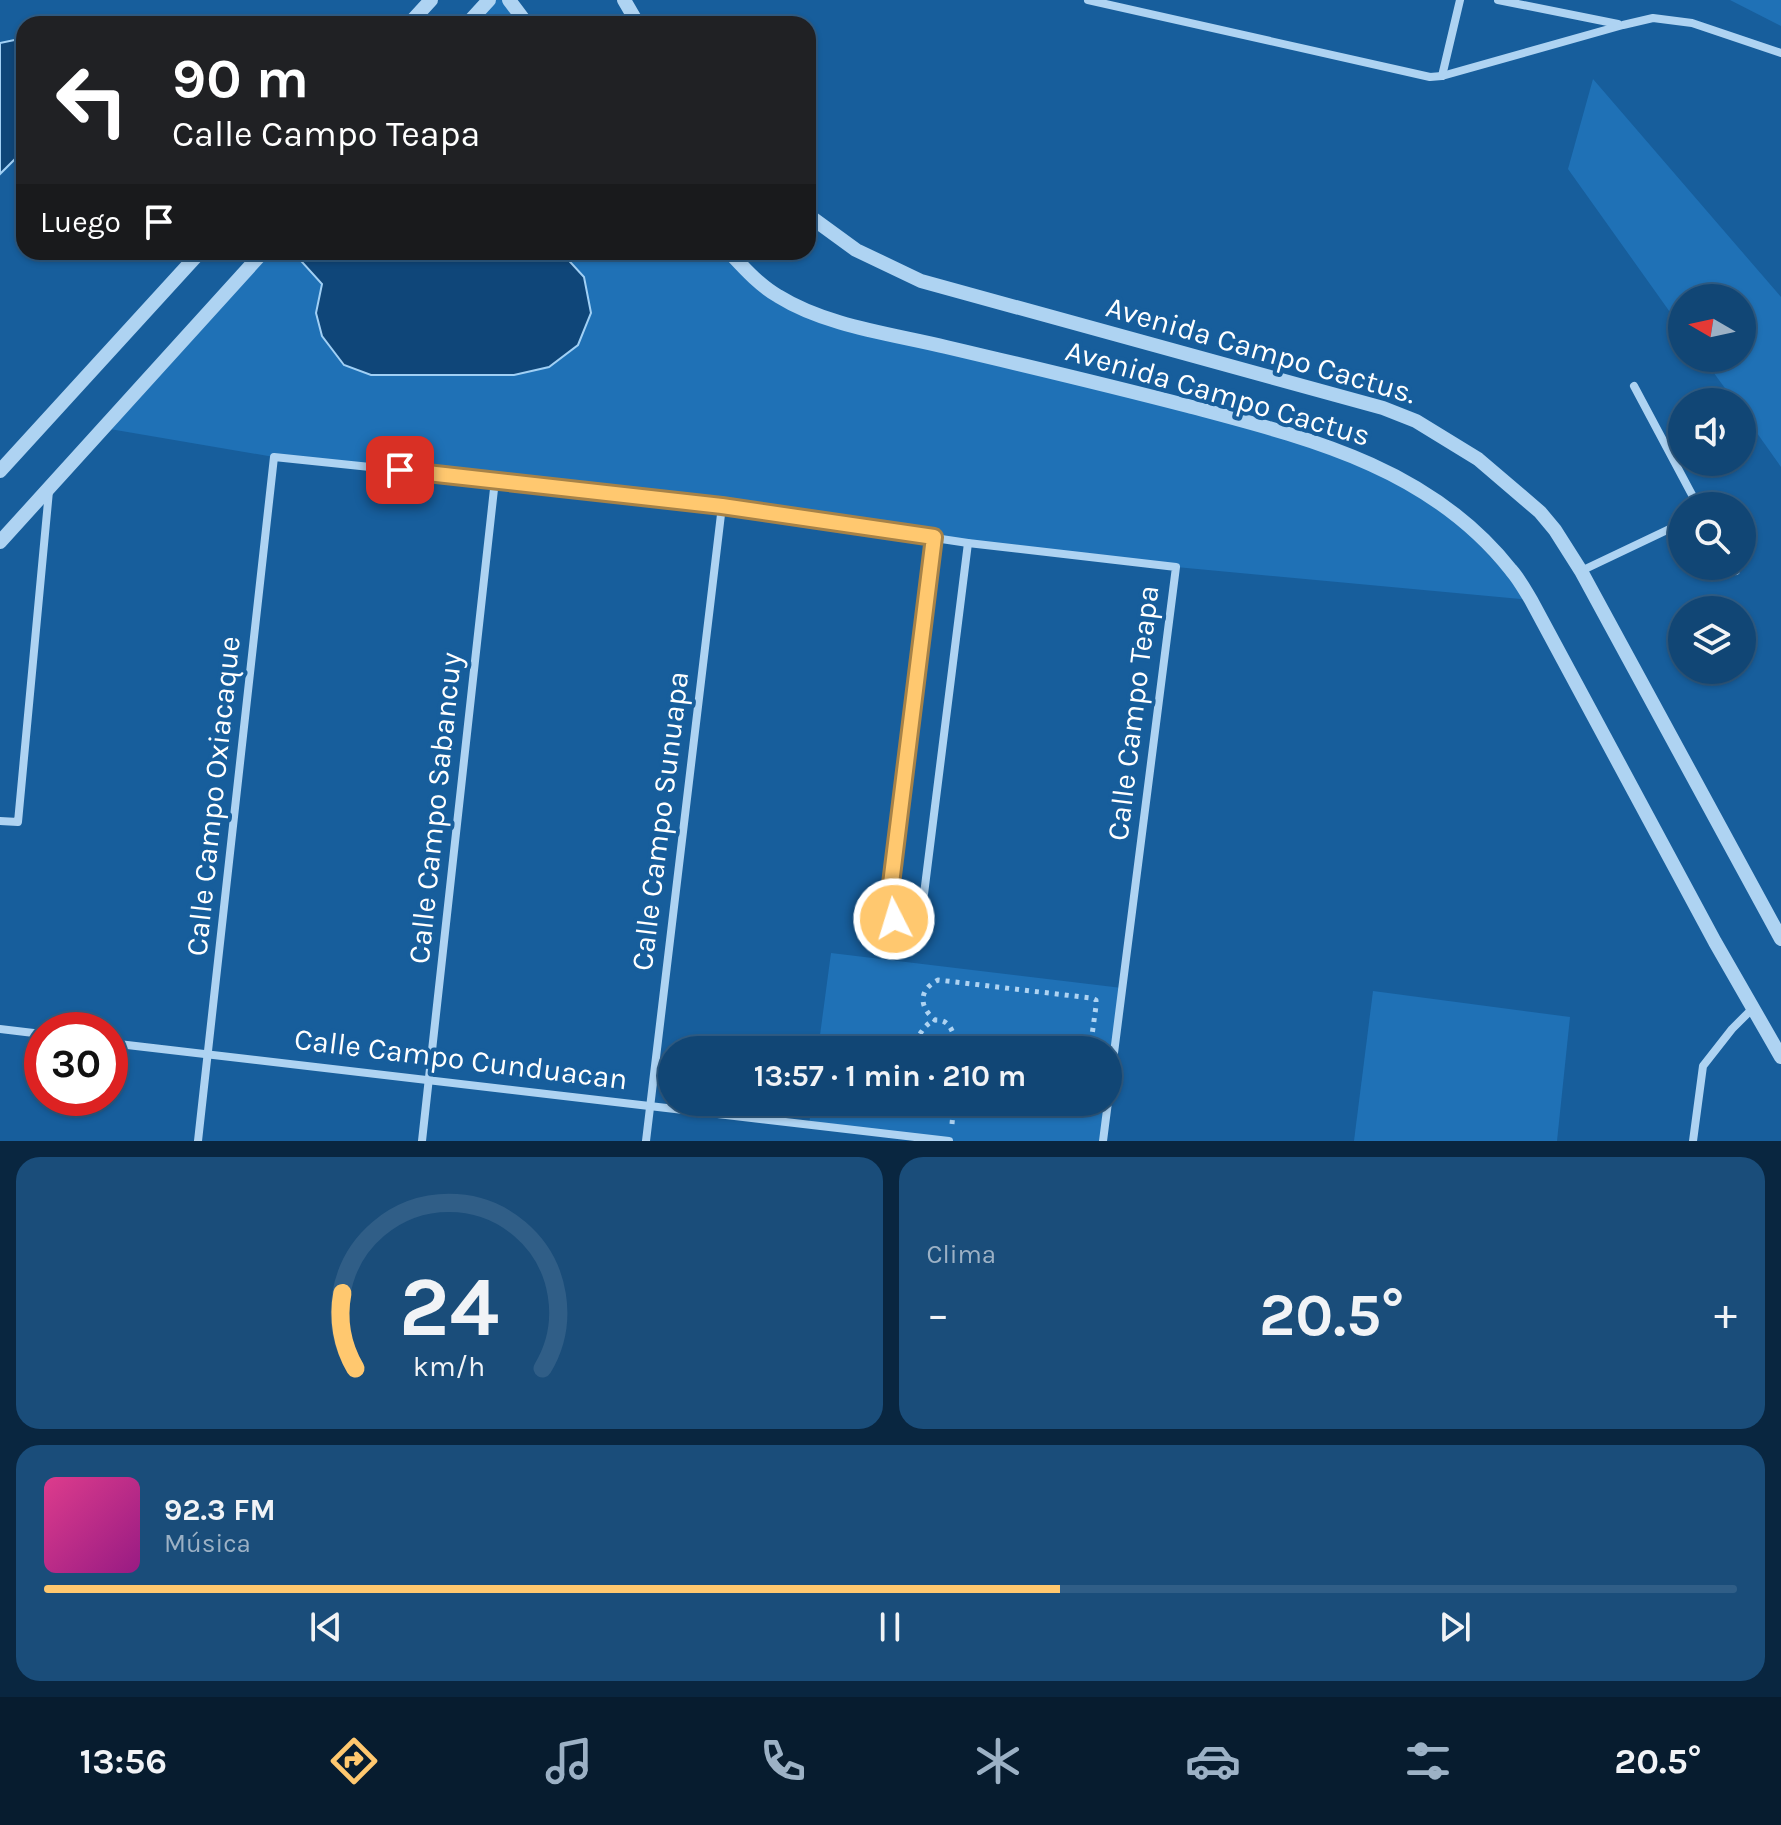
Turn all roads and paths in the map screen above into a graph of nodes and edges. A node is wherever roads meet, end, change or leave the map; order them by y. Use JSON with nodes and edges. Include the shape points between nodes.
{"nodes":[{"id":1,"x":431,"y":0,"type":"edge"},
{"id":2,"x":489,"y":0,"type":"edge"},
{"id":3,"x":1088,"y":0,"type":"edge"},
{"id":4,"x":1460,"y":0,"type":"edge"},
{"id":5,"x":1498,"y":0,"type":"edge"},
{"id":6,"x":416,"y":16,"type":"edge"},
{"id":7,"x":474,"y":16,"type":"edge"},
{"id":8,"x":1623,"y":25,"type":"junction"},
{"id":9,"x":1781,"y":53,"type":"edge"},
{"id":10,"x":1442,"y":76,"type":"junction"},
{"id":11,"x":816,"y":221,"type":"edge"},
{"id":12,"x":193,"y":260,"type":"edge"},
{"id":13,"x":256,"y":260,"type":"edge"},
{"id":14,"x":737,"y":260,"type":"edge"},
{"id":15,"x":1634,"y":386,"type":"dead end"},
{"id":16,"x":274,"y":457,"type":"joint"},
{"id":17,"x":0,"y":471,"type":"edge"},
{"id":18,"x":495,"y":480,"type":"junction"},
{"id":19,"x":50,"y":488,"type":"junction"},
{"id":20,"x":1691,"y":492,"type":"edge"},
{"id":21,"x":722,"y":506,"type":"junction"},
{"id":22,"x":1668,"y":530,"type":"edge"},
{"id":23,"x":934,"y":537,"type":"junction"},
{"id":24,"x":0,"y":542,"type":"edge"},
{"id":25,"x":968,"y":543,"type":"junction"},
{"id":26,"x":1581,"y":571,"type":"junction"},
{"id":27,"x":0,"y":821,"type":"edge"},
{"id":28,"x":1781,"y":939,"type":"edge"},
{"id":29,"x":1753,"y":1008,"type":"junction"},
{"id":30,"x":935,"y":1020,"type":"junction"},
{"id":31,"x":0,"y":1029,"type":"edge"},
{"id":32,"x":24,"y":1032,"type":"edge"},
{"id":33,"x":920,"y":1036,"type":"edge"},
{"id":34,"x":954,"y":1036,"type":"edge"},
{"id":35,"x":1092,"y":1036,"type":"edge"},
{"id":36,"x":1116,"y":1036,"type":"edge"},
{"id":37,"x":128,"y":1045,"type":"edge"},
{"id":38,"x":209,"y":1054,"type":"junction"},
{"id":39,"x":1781,"y":1057,"type":"edge"},
{"id":40,"x":429,"y":1080,"type":"junction"},
{"id":41,"x":650,"y":1105,"type":"junction"},
{"id":42,"x":1106,"y":1116,"type":"edge"},
{"id":43,"x":871,"y":1137,"type":"edge"},
{"id":44,"x":198,"y":1141,"type":"edge"},
{"id":45,"x":422,"y":1141,"type":"edge"},
{"id":46,"x":646,"y":1141,"type":"edge"},
{"id":47,"x":949,"y":1141,"type":"edge"},
{"id":48,"x":1103,"y":1141,"type":"edge"},
{"id":49,"x":1693,"y":1141,"type":"edge"}],
"edges":[{"from":1,"to":6,"type":"street"},
{"from":2,"to":7,"type":"street"},
{"from":3,"to":10,"type":"street","via":[[1415,75]]},
{"from":4,"to":10,"type":"street"},
{"from":5,"to":8,"type":"street"},
{"from":8,"to":9,"type":"street","via":[[1653,18],[1692,23]]},
{"from":8,"to":10,"type":"street"},
{"from":11,"to":26,"type":"street","name":"Avenida Campo Cactus.","via":[[856,250],[921,281],[1348,397],[1416,421],[1478,459],[1540,512]]},
{"from":12,"to":17,"type":"street"},
{"from":13,"to":19,"type":"street"},
{"from":14,"to":29,"type":"street","name":"Avenida Campo Cactus","via":[[763,286],[811,313],[1304,438],[1379,467],[1440,503],[1490,546],[1531,600]]},
{"from":15,"to":20,"type":"street"},
{"from":16,"to":18,"type":"street","name":"Calle Campo Teapa"},
{"from":16,"to":38,"type":"street","name":"Calle Campo Oxiacaque"},
{"from":18,"to":21,"type":"street","name":"Calle Campo Teapa"},
{"from":18,"to":40,"type":"street","name":"Calle Campo Sabancuy"},
{"from":19,"to":24,"type":"street"},
{"from":19,"to":27,"type":"street","via":[[18,822]]},
{"from":21,"to":23,"type":"street","name":"Calle Campo Teapa"},
{"from":21,"to":41,"type":"street","name":"Calle Campo Sunuapa"},
{"from":22,"to":26,"type":"street"},
{"from":23,"to":25,"type":"street","name":"Calle Campo Teapa"},
{"from":23,"to":25,"type":"street","via":[[888,908],[894,919],[918,917],[922,910]]},
{"from":25,"to":36,"type":"street","name":"Calle Campo Teapa","via":[[1176,567]]},
{"from":26,"to":28,"type":"street","name":"Avenida Campo Cactus."},
{"from":29,"to":39,"type":"street","name":"Avenida Campo Cactus"},
{"from":29,"to":49,"type":"street","via":[[1703,1066]]},
{"from":30,"to":33,"type":"path"},
{"from":30,"to":34,"type":"path"},
{"from":30,"to":35,"type":"path","via":[[922,1003],[931,983],[938,980],[1091,998],[1096,1000]]},
{"from":31,"to":32,"type":"street"},
{"from":37,"to":38,"type":"street","name":"Calle Campo Cunduacan"},
{"from":38,"to":40,"type":"street","name":"Calle Campo Cunduacan"},
{"from":38,"to":44,"type":"street","name":"Calle Campo Oxiacaque"},
{"from":40,"to":41,"type":"street","name":"Calle Campo Cunduacan"},
{"from":40,"to":45,"type":"street","name":"Calle Campo Sabancuy"},
{"from":41,"to":43,"type":"street","name":"Calle Campo Cunduacan"},
{"from":41,"to":46,"type":"street","name":"Calle Campo Sunuapa"},
{"from":42,"to":48,"type":"street","name":"Calle Campo Teapa"},
{"from":43,"to":47,"type":"street","name":"Calle Campo Cunduacan"}]}
